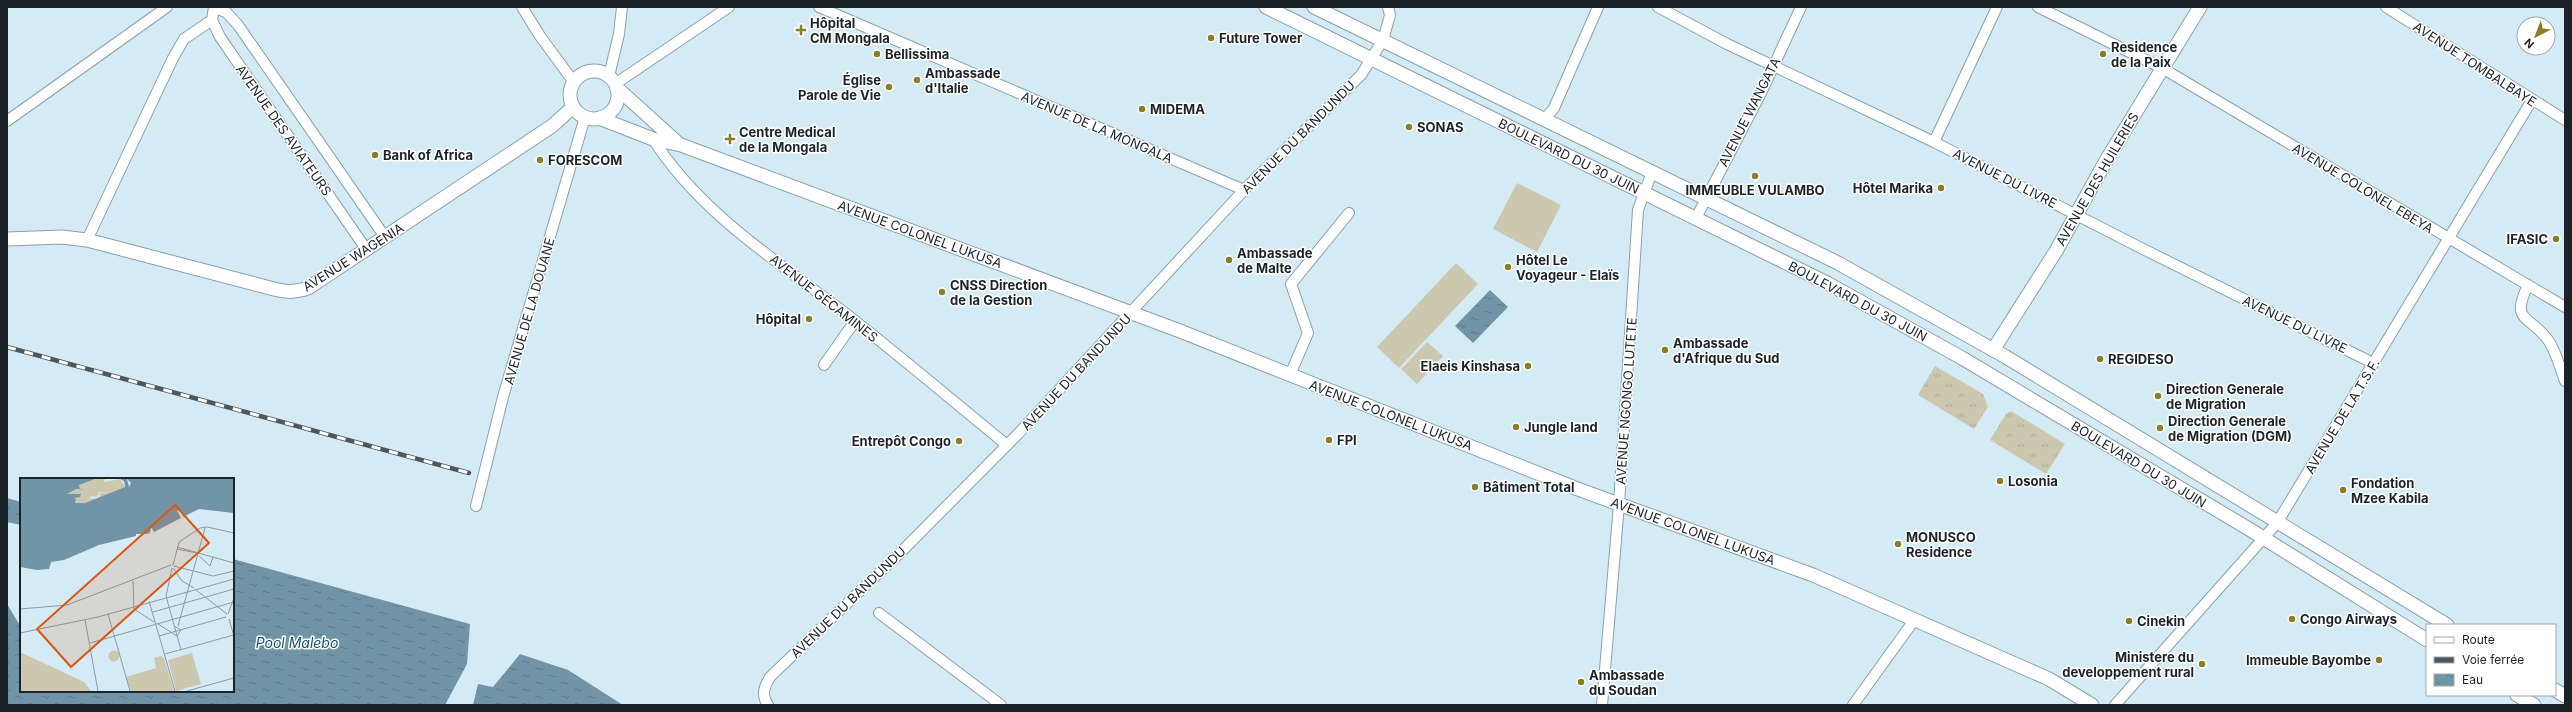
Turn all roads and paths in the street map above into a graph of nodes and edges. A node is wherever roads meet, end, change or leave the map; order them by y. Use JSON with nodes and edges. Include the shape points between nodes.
{"nodes":[{"id":1,"x":167,"y":7,"type":"edge"},
{"id":2,"x":522,"y":7,"type":"edge"},
{"id":3,"x":622,"y":7,"type":"edge"},
{"id":4,"x":729,"y":7,"type":"edge"},
{"id":5,"x":819,"y":7,"type":"edge"},
{"id":6,"x":1266,"y":7,"type":"edge"},
{"id":7,"x":1314,"y":7,"type":"edge"},
{"id":8,"x":1598,"y":7,"type":"edge"},
{"id":9,"x":1658,"y":7,"type":"edge"},
{"id":10,"x":1802,"y":7,"type":"edge"},
{"id":11,"x":1997,"y":7,"type":"edge"},
{"id":12,"x":2038,"y":7,"type":"edge"},
{"id":13,"x":2200,"y":7,"type":"edge"},
{"id":14,"x":2386,"y":7,"type":"edge"},
{"id":15,"x":214,"y":8,"type":"edge"},
{"id":16,"x":1391,"y":10,"type":"edge"},
{"id":17,"x":212,"y":20,"type":"junction"},
{"id":18,"x":1383,"y":40,"type":"junction"},
{"id":19,"x":1373,"y":58,"type":"junction"},
{"id":20,"x":1773,"y":67,"type":"junction"},
{"id":21,"x":2162,"y":68,"type":"junction"},
{"id":22,"x":573,"y":81,"type":"junction"},
{"id":23,"x":614,"y":82,"type":"junction"},
{"id":24,"x":2532,"y":100,"type":"junction"},
{"id":25,"x":573,"y":107,"type":"junction"},
{"id":26,"x":584,"y":117,"type":"junction"},
{"id":27,"x":599,"y":118,"type":"junction"},
{"id":28,"x":1544,"y":120,"type":"junction"},
{"id":29,"x":2565,"y":120,"type":"edge"},
{"id":30,"x":7,"y":121,"type":"edge"},
{"id":31,"x":653,"y":139,"type":"junction"},
{"id":32,"x":1934,"y":142,"type":"junction"},
{"id":33,"x":681,"y":145,"type":"junction"},
{"id":34,"x":1652,"y":172,"type":"junction"},
{"id":35,"x":1244,"y":190,"type":"junction"},
{"id":36,"x":1643,"y":192,"type":"junction"},
{"id":37,"x":1705,"y":198,"type":"junction"},
{"id":38,"x":1349,"y":213,"type":"dead end"},
{"id":39,"x":2076,"y":215,"type":"junction"},
{"id":40,"x":1696,"y":218,"type":"junction"},
{"id":41,"x":385,"y":237,"type":"junction"},
{"id":42,"x":7,"y":239,"type":"edge"},
{"id":43,"x":2447,"y":239,"type":"junction"},
{"id":44,"x":87,"y":240,"type":"junction"},
{"id":45,"x":366,"y":249,"type":"junction"},
{"id":46,"x":2528,"y":285,"type":"junction"},
{"id":47,"x":2565,"y":307,"type":"edge"},
{"id":48,"x":1132,"y":313,"type":"junction"},
{"id":49,"x":855,"y":321,"type":"junction"},
{"id":50,"x":1993,"y":350,"type":"junction"},
{"id":51,"x":2373,"y":363,"type":"junction"},
{"id":52,"x":824,"y":365,"type":"dead end"},
{"id":53,"x":1290,"y":375,"type":"junction"},
{"id":54,"x":2565,"y":381,"type":"edge"},
{"id":55,"x":1007,"y":445,"type":"junction"},
{"id":56,"x":1619,"y":504,"type":"junction"},
{"id":57,"x":476,"y":506,"type":"dead end"},
{"id":58,"x":2277,"y":523,"type":"junction"},
{"id":59,"x":2263,"y":538,"type":"junction"},
{"id":60,"x":879,"y":613,"type":"dead end"},
{"id":61,"x":1915,"y":619,"type":"junction"},
{"id":62,"x":2445,"y":624,"type":"edge"},
{"id":63,"x":2426,"y":639,"type":"edge"},
{"id":64,"x":2556,"y":691,"type":"edge"},
{"id":65,"x":2519,"y":696,"type":"edge"},
{"id":66,"x":2565,"y":696,"type":"edge"},
{"id":67,"x":768,"y":705,"type":"edge"},
{"id":68,"x":1001,"y":705,"type":"edge"},
{"id":69,"x":1602,"y":705,"type":"edge"},
{"id":70,"x":1853,"y":705,"type":"edge"},
{"id":71,"x":2092,"y":705,"type":"edge"},
{"id":72,"x":2115,"y":705,"type":"edge"},
{"id":73,"x":2534,"y":705,"type":"edge"}],
"edges":[{"from":1,"to":30,"type":"street"},
{"from":2,"to":22,"type":"street"},
{"from":3,"to":23,"type":"street"},
{"from":4,"to":23,"type":"street"},
{"from":5,"to":35,"type":"street","name":"AVENUE DE LA MONGALA"},
{"from":6,"to":19,"type":"main road","name":"BOULEVARD DU 30 JUIN"},
{"from":7,"to":18,"type":"main road","name":"BOULEVARD DU 30 JUIN"},
{"from":8,"to":28,"type":"street","via":[[1554,108]]},
{"from":9,"to":20,"type":"street","name":"AVENUE DU LIVRE"},
{"from":10,"to":20,"type":"street","name":"AVENUE WANGATA"},
{"from":11,"to":32,"type":"street"},
{"from":12,"to":21,"type":"street"},
{"from":13,"to":21,"type":"main road","name":"AVENUE DES HUILERIES"},
{"from":14,"to":24,"type":"street","name":"AVENUE TOMBALBAYE"},
{"from":15,"to":17,"type":"street","name":"AVENUE DES AVIATEURS"},
{"from":15,"to":41,"type":"street","name":"AVENUE DES AVIATEURS","via":[[226,12],[238,25]]},
{"from":16,"to":18,"type":"street","name":"AVENUE DU BANDUNDU"},
{"from":17,"to":44,"type":"street","via":[[184,39],[173,58]]},
{"from":17,"to":45,"type":"street","name":"AVENUE DES AVIATEURS","via":[[220,37]]},
{"from":18,"to":19,"type":"street","name":"AVENUE DU BANDUNDU"},
{"from":18,"to":28,"type":"main road","name":"BOULEVARD DU 30 JUIN"},
{"from":19,"to":35,"type":"street","name":"AVENUE DU BANDUNDU","via":[[1361,75]]},
{"from":19,"to":36,"type":"main road","name":"BOULEVARD DU 30 JUIN"},
{"from":20,"to":32,"type":"street","name":"AVENUE DU LIVRE"},
{"from":20,"to":37,"type":"street","name":"AVENUE WANGATA"},
{"from":21,"to":39,"type":"main road","name":"AVENUE DES HUILERIES"},
{"from":21,"to":43,"type":"street","name":"AVENUE COLONEL EBEYA"},
{"from":22,"to":23,"type":"main road","via":[[586,71],[602,72]]},
{"from":22,"to":25,"type":"main road","via":[[569,94]]},
{"from":23,"to":27,"type":"main road","via":[[618,97],[615,107]]},
{"from":23,"to":33,"type":"main road","name":"AVENUE COLONEL LUKUSA"},
{"from":24,"to":29,"type":"street","name":"AVENUE TOMBALBAYE"},
{"from":24,"to":43,"type":"street","name":"AVENUE DE LA T.S.F."},
{"from":25,"to":26,"type":"main road"},
{"from":25,"to":41,"type":"main road","name":"AVENUE WAGENIA","via":[[552,126]]},
{"from":26,"to":27,"type":"main road"},
{"from":26,"to":57,"type":"street","name":"AVENUE DE LA DOUANE","via":[[503,397]]},
{"from":27,"to":31,"type":"main road","name":"AVENUE COLONEL LUKUSA"},
{"from":28,"to":34,"type":"main road","name":"BOULEVARD DU 30 JUIN"},
{"from":31,"to":33,"type":"main road","name":"AVENUE COLONEL LUKUSA"},
{"from":31,"to":49,"type":"street","name":"AVENUE GÉCAMINES","via":[[668,163],[731,226]]},
{"from":32,"to":39,"type":"street","name":"AVENUE DU LIVRE"},
{"from":33,"to":48,"type":"main road","name":"AVENUE COLONEL LUKUSA"},
{"from":34,"to":36,"type":"street","name":"AVENUE NGONGO LUTETE"},
{"from":34,"to":37,"type":"main road","name":"BOULEVARD DU 30 JUIN"},
{"from":35,"to":48,"type":"street","name":"AVENUE DU BANDUNDU"},
{"from":36,"to":40,"type":"main road","name":"BOULEVARD DU 30 JUIN"},
{"from":36,"to":56,"type":"street","name":"AVENUE NGONGO LUTETE","via":[[1638,210]]},
{"from":37,"to":40,"type":"street","name":"AVENUE WANGATA"},
{"from":37,"to":50,"type":"main road","name":"BOULEVARD DU 30 JUIN","via":[[1838,263]]},
{"from":38,"to":53,"type":"street","via":[[1291,284],[1308,333]]},
{"from":39,"to":50,"type":"main road","name":"AVENUE DES HUILERIES"},
{"from":39,"to":51,"type":"street","name":"AVENUE DU LIVRE"},
{"from":40,"to":59,"type":"main road","name":"BOULEVARD DU 30 JUIN","via":[[1827,283],[1962,358]]},
{"from":41,"to":45,"type":"main road","name":"AVENUE WAGENIA"},
{"from":42,"to":44,"type":"main road","name":"AVENUE WAGENIA","via":[[62,237]]},
{"from":43,"to":46,"type":"street","name":"AVENUE COLONEL EBEYA"},
{"from":43,"to":51,"type":"street","name":"AVENUE DE LA T.S.F."},
{"from":44,"to":45,"type":"main road","name":"AVENUE WAGENIA","via":[[289,292],[308,288]]},
{"from":46,"to":47,"type":"street","name":"AVENUE COLONEL EBEYA"},
{"from":46,"to":54,"type":"street","via":[[2519,304],[2520,314],[2549,341]]},
{"from":48,"to":53,"type":"main road","name":"AVENUE COLONEL LUKUSA"},
{"from":48,"to":55,"type":"street","name":"AVENUE DU BANDUNDU","via":[[1093,350]]},
{"from":49,"to":52,"type":"street"},
{"from":49,"to":55,"type":"street","name":"AVENUE GÉCAMINES"},
{"from":50,"to":58,"type":"main road","name":"BOULEVARD DU 30 JUIN"},
{"from":51,"to":58,"type":"street","name":"AVENUE DE LA T.S.F."},
{"from":53,"to":56,"type":"main road","name":"AVENUE COLONEL LUKUSA"},
{"from":55,"to":67,"type":"street","name":"AVENUE DU BANDUNDU","via":[[871,581],[770,677],[763,698]]},
{"from":56,"to":61,"type":"main road","name":"AVENUE COLONEL LUKUSA","via":[[1813,575]]},
{"from":56,"to":69,"type":"street","name":"AVENUE NGONGO LUTETE"},
{"from":58,"to":59,"type":"street","name":"AVENUE DE LA T.S.F."},
{"from":58,"to":62,"type":"main road","name":"BOULEVARD DU 30 JUIN"},
{"from":59,"to":63,"type":"main road","name":"BOULEVARD DU 30 JUIN"},
{"from":59,"to":72,"type":"street","name":"AVENUE DE LA T.S.F."},
{"from":60,"to":68,"type":"street"},
{"from":61,"to":70,"type":"street"},
{"from":61,"to":71,"type":"main road","name":"AVENUE COLONEL LUKUSA","via":[[2049,679]]},
{"from":64,"to":66,"type":"main road"},
{"from":65,"to":73,"type":"main road"}]}
